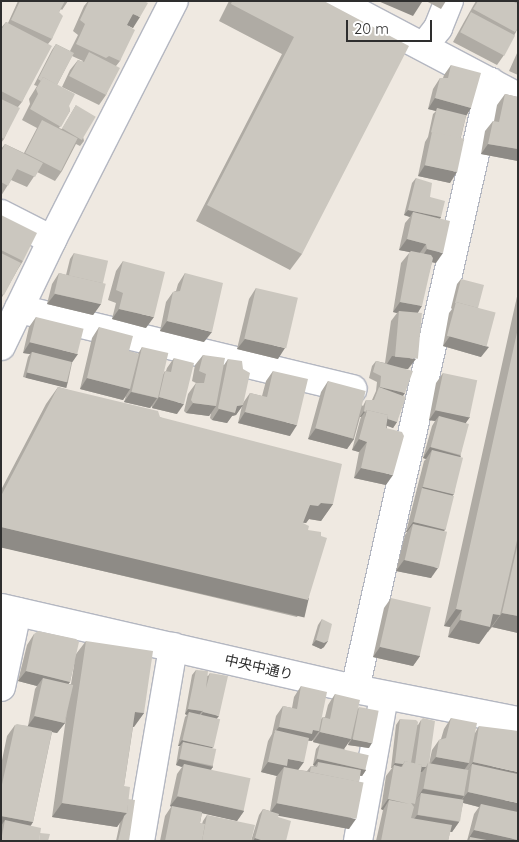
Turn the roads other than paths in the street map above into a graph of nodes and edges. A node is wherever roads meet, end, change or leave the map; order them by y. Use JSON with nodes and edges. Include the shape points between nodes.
{"nodes":[{"id":1,"x":174,"y":1,"type":"edge"},
{"id":2,"x":336,"y":1,"type":"edge"},
{"id":3,"x":449,"y":1,"type":"edge"},
{"id":4,"x":424,"y":46,"type":"junction"},
{"id":5,"x":491,"y":82,"type":"junction"},
{"id":6,"x":518,"y":97,"type":"edge"},
{"id":7,"x":1,"y":214,"type":"edge"},
{"id":8,"x":52,"y":240,"type":"junction"},
{"id":9,"x":19,"y":309,"type":"junction"},
{"id":10,"x":1,"y":346,"type":"edge"},
{"id":11,"x":353,"y":389,"type":"edge"},
{"id":12,"x":9,"y":610,"type":"edge"},
{"id":13,"x":173,"y":646,"type":"junction"},
{"id":14,"x":1,"y":687,"type":"edge"},
{"id":15,"x":355,"y":689,"type":"junction"},
{"id":16,"x":384,"y":696,"type":"junction"},
{"id":17,"x":518,"y":721,"type":"edge"},
{"id":18,"x":140,"y":841,"type":"edge"},
{"id":19,"x":358,"y":841,"type":"edge"}],
"edges":[{"from":1,"to":8,"type":"street"},
{"from":2,"to":4,"type":"street"},
{"from":3,"to":4,"type":"street","via":[[438,28]]},
{"from":4,"to":5,"type":"street"},
{"from":5,"to":6,"type":"street"},
{"from":5,"to":15,"type":"street"},
{"from":7,"to":8,"type":"street"},
{"from":8,"to":9,"type":"street"},
{"from":9,"to":10,"type":"street"},
{"from":9,"to":11,"type":"street"},
{"from":12,"to":13,"type":"street","name":"中央中通り"},
{"from":12,"to":14,"type":"street"},
{"from":13,"to":15,"type":"street","name":"中央中通り"},
{"from":13,"to":18,"type":"street"},
{"from":15,"to":16,"type":"street","name":"中央中通り"},
{"from":16,"to":17,"type":"street","name":"中央中通り"},
{"from":16,"to":19,"type":"street"}]}
